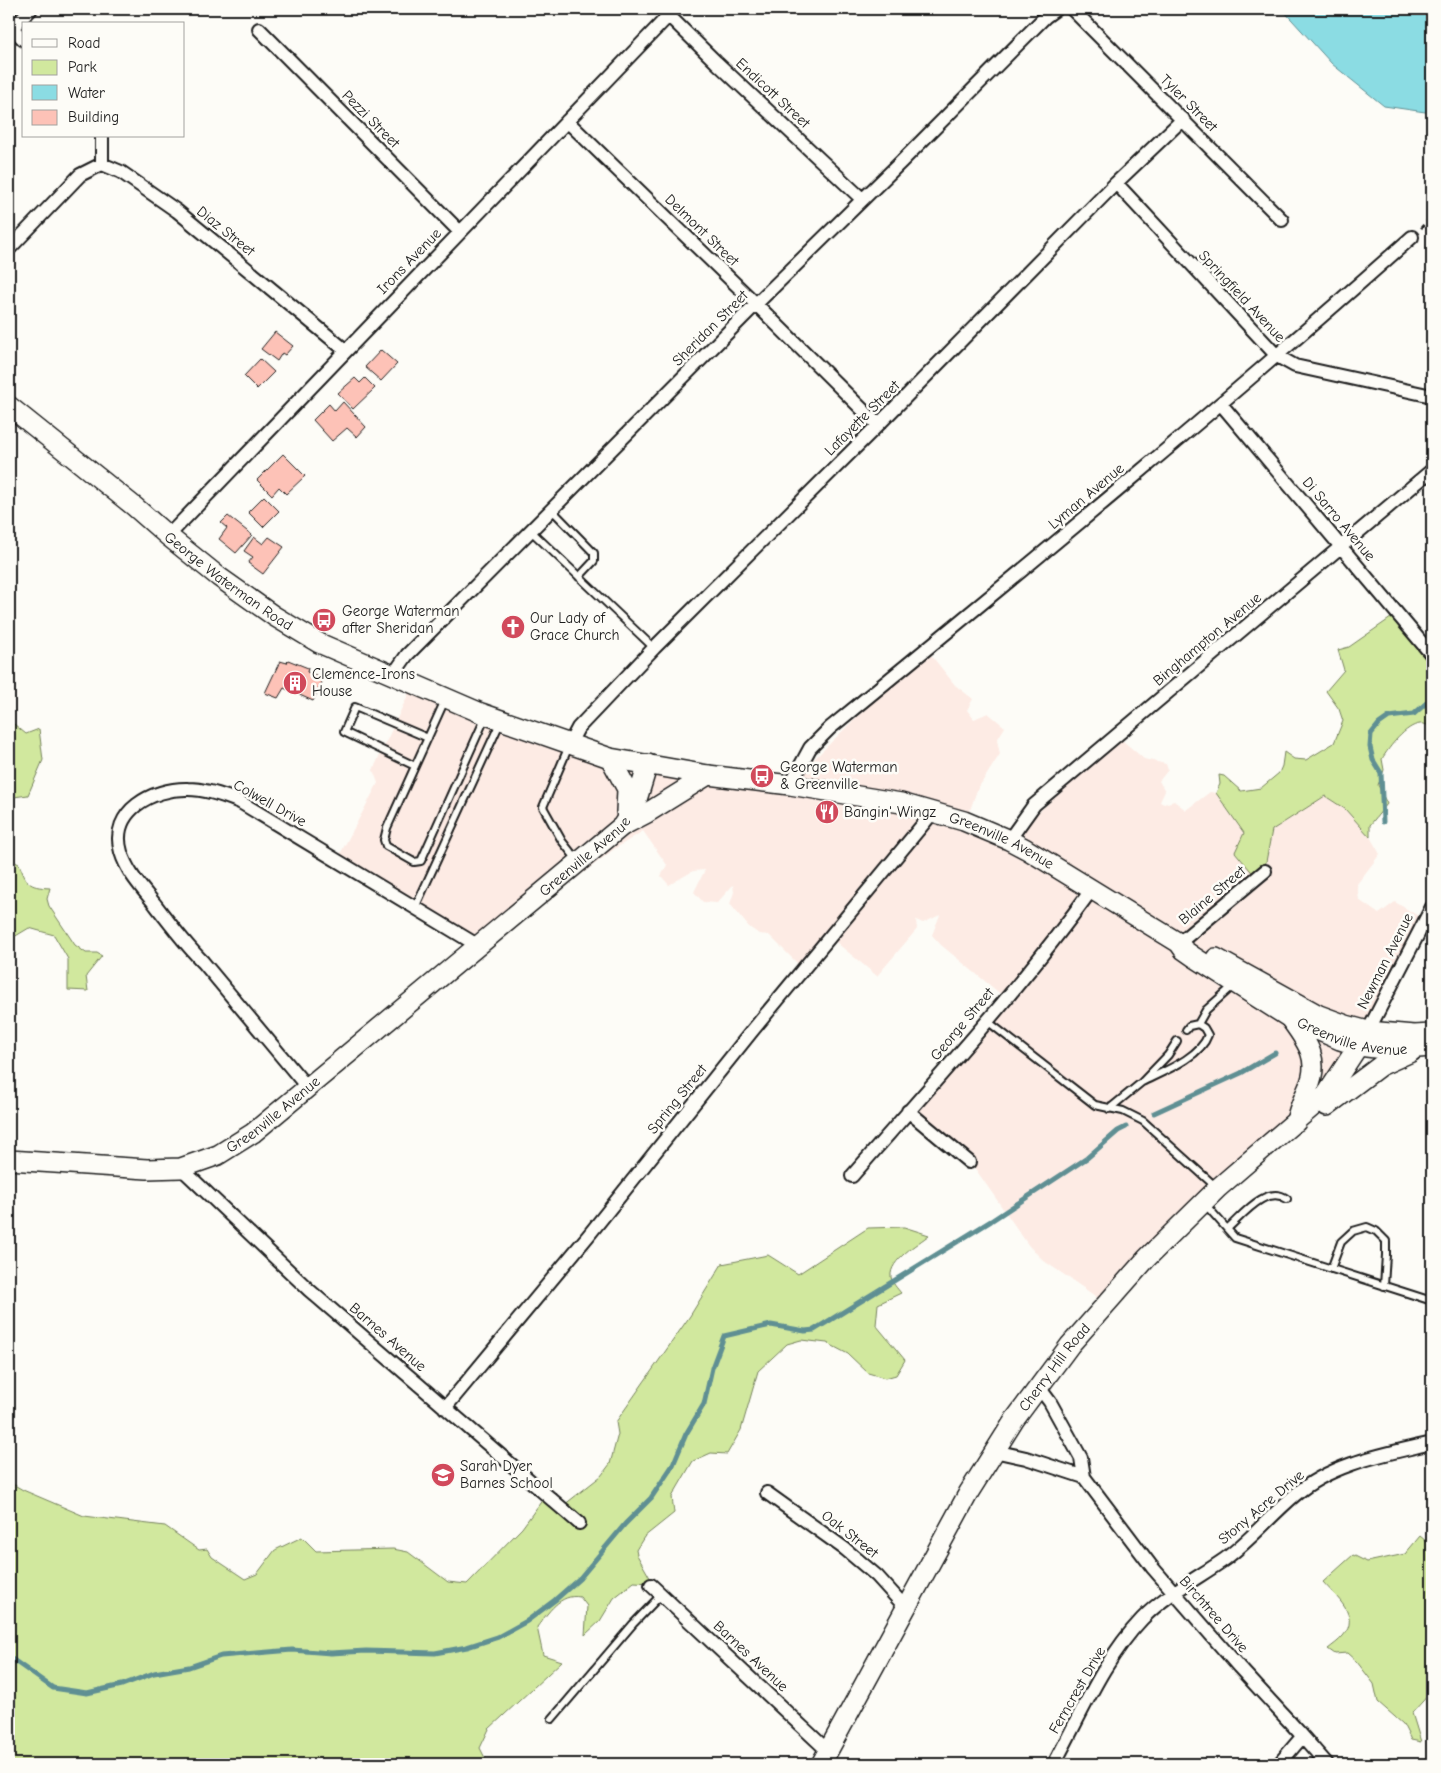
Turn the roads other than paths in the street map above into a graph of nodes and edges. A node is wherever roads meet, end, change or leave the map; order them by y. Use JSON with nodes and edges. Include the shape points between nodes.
{"nodes":[{"id":1,"x":31,"y":9,"type":"edge"},
{"id":2,"x":1056,"y":9,"type":"edge"},
{"id":3,"x":1072,"y":9,"type":"edge"},
{"id":4,"x":669,"y":11,"type":"edge"},
{"id":5,"x":10,"y":28,"type":"edge"},
{"id":6,"x":259,"y":29,"type":"dead end"},
{"id":7,"x":22,"y":38,"type":"edge"},
{"id":8,"x":1182,"y":119,"type":"junction"},
{"id":9,"x":567,"y":122,"type":"junction"},
{"id":10,"x":102,"y":138,"type":"edge"},
{"id":11,"x":102,"y":164,"type":"junction"},
{"id":12,"x":1116,"y":183,"type":"junction"},
{"id":13,"x":862,"y":200,"type":"junction"},
{"id":14,"x":1282,"y":220,"type":"dead end"},
{"id":15,"x":460,"y":232,"type":"junction"},
{"id":16,"x":1412,"y":238,"type":"dead end"},
{"id":17,"x":9,"y":249,"type":"edge"},
{"id":18,"x":756,"y":304,"type":"junction"},
{"id":19,"x":345,"y":350,"type":"junction"},
{"id":20,"x":1277,"y":356,"type":"junction"},
{"id":21,"x":1432,"y":396,"type":"edge"},
{"id":22,"x":1221,"y":404,"type":"junction"},
{"id":23,"x":9,"y":406,"type":"edge"},
{"id":24,"x":878,"y":425,"type":"junction"},
{"id":25,"x":1432,"y":470,"type":"edge"},
{"id":26,"x":552,"y":510,"type":"junction"},
{"id":27,"x":531,"y":531,"type":"junction"},
{"id":28,"x":168,"y":536,"type":"junction"},
{"id":29,"x":1341,"y":548,"type":"junction"},
{"id":30,"x":579,"y":577,"type":"junction"},
{"id":31,"x":654,"y":648,"type":"junction"},
{"id":32,"x":1432,"y":655,"type":"edge"},
{"id":33,"x":393,"y":675,"type":"junction"},
{"id":34,"x":445,"y":698,"type":"junction"},
{"id":35,"x":493,"y":718,"type":"junction"},
{"id":36,"x":428,"y":738,"type":"junction"},
{"id":37,"x":569,"y":745,"type":"junction"},
{"id":38,"x":610,"y":758,"type":"junction"},
{"id":39,"x":648,"y":764,"type":"junction"},
{"id":40,"x":415,"y":766,"type":"junction"},
{"id":41,"x":708,"y":775,"type":"junction"},
{"id":42,"x":790,"y":785,"type":"junction"},
{"id":43,"x":934,"y":811,"type":"junction"},
{"id":44,"x":622,"y":826,"type":"junction"},
{"id":45,"x":1009,"y":840,"type":"junction"},
{"id":46,"x":578,"y":862,"type":"junction"},
{"id":47,"x":1265,"y":871,"type":"dead end"},
{"id":48,"x":1092,"y":889,"type":"junction"},
{"id":49,"x":1432,"y":906,"type":"edge"},
{"id":50,"x":415,"y":908,"type":"junction"},
{"id":51,"x":1179,"y":943,"type":"junction"},
{"id":52,"x":477,"y":945,"type":"junction"},
{"id":53,"x":1239,"y":978,"type":"junction"},
{"id":54,"x":1288,"y":1016,"type":"junction"},
{"id":55,"x":986,"y":1020,"type":"junction"},
{"id":56,"x":1198,"y":1024,"type":"junction"},
{"id":57,"x":1186,"y":1030,"type":"dead end"},
{"id":58,"x":1432,"y":1034,"type":"edge"},
{"id":59,"x":1363,"y":1038,"type":"junction"},
{"id":60,"x":1177,"y":1041,"type":"dead end"},
{"id":61,"x":1425,"y":1048,"type":"edge"},
{"id":62,"x":1142,"y":1082,"type":"junction"},
{"id":63,"x":307,"y":1087,"type":"junction"},
{"id":64,"x":1109,"y":1109,"type":"junction"},
{"id":65,"x":908,"y":1111,"type":"junction"},
{"id":66,"x":1296,"y":1122,"type":"junction"},
{"id":67,"x":9,"y":1160,"type":"edge"},
{"id":68,"x":1249,"y":1161,"type":"junction"},
{"id":69,"x":969,"y":1162,"type":"dead end"},
{"id":70,"x":181,"y":1168,"type":"junction"},
{"id":71,"x":852,"y":1176,"type":"dead end"},
{"id":72,"x":1218,"y":1188,"type":"junction"},
{"id":73,"x":1287,"y":1199,"type":"dead end"},
{"id":74,"x":1204,"y":1202,"type":"junction"},
{"id":75,"x":1227,"y":1229,"type":"junction"},
{"id":76,"x":1332,"y":1269,"type":"junction"},
{"id":77,"x":1384,"y":1286,"type":"junction"},
{"id":78,"x":1432,"y":1301,"type":"edge"},
{"id":79,"x":1038,"y":1386,"type":"junction"},
{"id":80,"x":444,"y":1408,"type":"junction"},
{"id":81,"x":1432,"y":1442,"type":"edge"},
{"id":82,"x":994,"y":1451,"type":"junction"},
{"id":83,"x":1084,"y":1477,"type":"junction"},
{"id":84,"x":768,"y":1493,"type":"dead end"},
{"id":85,"x":579,"y":1523,"type":"dead end"},
{"id":86,"x":651,"y":1585,"type":"dead end"},
{"id":87,"x":1174,"y":1592,"type":"junction"},
{"id":88,"x":661,"y":1595,"type":"junction"},
{"id":89,"x":906,"y":1608,"type":"junction"},
{"id":90,"x":552,"y":1719,"type":"dead end"},
{"id":91,"x":1302,"y":1737,"type":"junction"},
{"id":92,"x":824,"y":1758,"type":"edge"},
{"id":93,"x":1054,"y":1764,"type":"edge"},
{"id":94,"x":1279,"y":1764,"type":"edge"},
{"id":95,"x":1327,"y":1764,"type":"edge"}],
"edges":[{"from":1,"to":5,"type":"street"},
{"from":2,"to":13,"type":"street","name":"Sheridan Street"},
{"from":3,"to":8,"type":"street","name":"Tyler Street"},
{"from":4,"to":9,"type":"street","name":"Irons Avenue"},
{"from":4,"to":13,"type":"street","name":"Endicott Street","via":[[716,62]]},
{"from":5,"to":7,"type":"street"},
{"from":6,"to":15,"type":"street","name":"Pezzi Street"},
{"from":8,"to":12,"type":"street","name":"Lafayette Street"},
{"from":8,"to":14,"type":"street","name":"Tyler Street"},
{"from":9,"to":15,"type":"street","name":"Irons Avenue"},
{"from":9,"to":18,"type":"street","name":"Delmont Street"},
{"from":10,"to":11,"type":"street"},
{"from":11,"to":17,"type":"street","via":[[80,175]]},
{"from":11,"to":19,"type":"street","name":"Diaz Street","via":[[121,172],[177,211]]},
{"from":12,"to":20,"type":"street","name":"Springfield Avenue"},
{"from":12,"to":24,"type":"street","name":"Lafayette Street"},
{"from":13,"to":18,"type":"street","name":"Sheridan Street"},
{"from":15,"to":19,"type":"street","name":"Irons Avenue"},
{"from":16,"to":20,"type":"street","name":"Lyman Avenue"},
{"from":18,"to":24,"type":"street","name":"Delmont Street"},
{"from":18,"to":26,"type":"street","name":"Sheridan Street"},
{"from":19,"to":28,"type":"street","name":"Irons Avenue"},
{"from":20,"to":21,"type":"street","name":"Springfield Avenue","via":[[1295,366]]},
{"from":20,"to":22,"type":"street","name":"Lyman Avenue"},
{"from":22,"to":29,"type":"street","name":"Di Sarro Avenue"},
{"from":22,"to":42,"type":"street","name":"Lyman Avenue","via":[[830,728],[810,748]]},
{"from":23,"to":28,"type":"main road","name":"George Waterman Road"},
{"from":24,"to":31,"type":"street","name":"Lafayette Street"},
{"from":25,"to":29,"type":"street","name":"Binghampton Avenue"},
{"from":26,"to":27,"type":"street","name":"Sheridan Street"},
{"from":26,"to":30,"type":"lane","via":[[594,553],[594,561]]},
{"from":27,"to":30,"type":"lane"},
{"from":27,"to":33,"type":"street","name":"Sheridan Street","via":[[407,655]]},
{"from":28,"to":33,"type":"main road","name":"George Waterman Road","via":[[219,577],[289,625],[319,643]]},
{"from":29,"to":32,"type":"street","name":"Di Sarro Avenue"},
{"from":29,"to":45,"type":"street","name":"Binghampton Avenue","via":[[1034,805]]},
{"from":30,"to":31,"type":"lane"},
{"from":31,"to":37,"type":"street","name":"Lafayette Street","via":[[578,728]]},
{"from":33,"to":34,"type":"main road","name":"George Waterman Road"},
{"from":34,"to":35,"type":"main road","name":"George Waterman Road"},
{"from":34,"to":36,"type":"lane"},
{"from":35,"to":37,"type":"main road","name":"George Waterman Road"},
{"from":35,"to":40,"type":"lane","via":[[425,852],[420,861],[414,862],[386,846],[384,840]]},
{"from":35,"to":50,"type":"lane"},
{"from":36,"to":40,"type":"lane"},
{"from":36,"to":40,"type":"lane","via":[[355,707],[344,732]]},
{"from":37,"to":38,"type":"main road","name":"George Waterman Road"},
{"from":37,"to":46,"type":"lane","via":[[542,807]]},
{"from":38,"to":39,"type":"main road","name":"George Waterman Road"},
{"from":38,"to":44,"type":"main road","via":[[627,789]]},
{"from":39,"to":41,"type":"main road","name":"Greenville Avenue"},
{"from":39,"to":44,"type":"main road","name":"Greenville Avenue","via":[[636,806]]},
{"from":41,"to":42,"type":"main road","name":"Greenville Avenue"},
{"from":41,"to":44,"type":"main road"},
{"from":42,"to":43,"type":"main road","name":"Greenville Avenue"},
{"from":43,"to":45,"type":"main road","name":"Greenville Avenue"},
{"from":43,"to":80,"type":"street","name":"Spring Street"},
{"from":44,"to":46,"type":"main road","name":"Greenville Avenue"},
{"from":45,"to":48,"type":"main road","name":"Greenville Avenue"},
{"from":46,"to":52,"type":"main road","name":"Greenville Avenue"},
{"from":47,"to":51,"type":"street","name":"Blaine Street"},
{"from":48,"to":51,"type":"main road","name":"Greenville Avenue"},
{"from":48,"to":55,"type":"street","name":"George Street","via":[[1059,935]]},
{"from":49,"to":59,"type":"street","name":"Newman Avenue"},
{"from":50,"to":52,"type":"street","name":"Colwell Drive"},
{"from":50,"to":63,"type":"street","name":"Colwell Drive","via":[[224,795],[178,789],[151,796],[129,812],[119,841],[132,876]]},
{"from":51,"to":53,"type":"main road","name":"Greenville Avenue","via":[[1184,950]]},
{"from":52,"to":63,"type":"main road","name":"Greenville Avenue"},
{"from":53,"to":54,"type":"main road","name":"Greenville Avenue"},
{"from":53,"to":56,"type":"lane","via":[[1206,1010]]},
{"from":53,"to":59,"type":"main road","name":"Greenville Avenue"},
{"from":54,"to":59,"type":"main road","name":"Greenville Avenue","via":[[1340,1040]]},
{"from":54,"to":66,"type":"main road","via":[[1305,1039],[1313,1065]]},
{"from":55,"to":64,"type":"lane","via":[[1095,1105]]},
{"from":55,"to":65,"type":"street","name":"George Street"},
{"from":56,"to":57,"type":"lane"},
{"from":56,"to":62,"type":"lane","via":[[1208,1036],[1206,1042],[1187,1059]]},
{"from":58,"to":59,"type":"main road","name":"Greenville Avenue"},
{"from":59,"to":61,"type":"main road","name":"Greenville Avenue","via":[[1391,1050]]},
{"from":59,"to":66,"type":"main road","name":"Cherry Hill Road","via":[[1326,1095]]},
{"from":60,"to":62,"type":"lane"},
{"from":61,"to":68,"type":"main road","via":[[1380,1066],[1273,1149]]},
{"from":62,"to":64,"type":"lane"},
{"from":63,"to":70,"type":"main road","name":"Greenville Avenue","via":[[253,1133],[218,1156]]},
{"from":64,"to":72,"type":"lane","via":[[1143,1121]]},
{"from":65,"to":69,"type":"street"},
{"from":65,"to":71,"type":"street","name":"George Street"},
{"from":66,"to":68,"type":"main road","name":"Cherry Hill Road"},
{"from":67,"to":70,"type":"main road","name":"Greenville Avenue","via":[[147,1170]]},
{"from":68,"to":72,"type":"main road","name":"Cherry Hill Road"},
{"from":70,"to":80,"type":"street","name":"Barnes Avenue","via":[[309,1290]]},
{"from":72,"to":74,"type":"main road","name":"Cherry Hill Road"},
{"from":73,"to":75,"type":"lane","via":[[1273,1194],[1261,1199]]},
{"from":74,"to":75,"type":"lane"},
{"from":74,"to":79,"type":"main road","name":"Cherry Hill Road","via":[[1147,1258]]},
{"from":75,"to":76,"type":"lane","via":[[1235,1238]]},
{"from":76,"to":77,"type":"lane"},
{"from":76,"to":77,"type":"lane","via":[[1341,1242],[1353,1231],[1367,1227],[1386,1241]]},
{"from":77,"to":78,"type":"lane"},
{"from":79,"to":82,"type":"main road","name":"Cherry Hill Road"},
{"from":79,"to":83,"type":"street","name":"Birchtree Drive","via":[[1081,1458]]},
{"from":80,"to":85,"type":"street","name":"Barnes Avenue"},
{"from":81,"to":87,"type":"street","name":"Stony Acre Drive","via":[[1343,1468],[1310,1484],[1227,1557]]},
{"from":82,"to":83,"type":"street"},
{"from":82,"to":89,"type":"main road","name":"Cherry Hill Road"},
{"from":83,"to":87,"type":"street","name":"Birchtree Drive"},
{"from":84,"to":89,"type":"street","name":"Oak Street","via":[[845,1549]]},
{"from":86,"to":88,"type":"street","name":"Barnes Avenue"},
{"from":87,"to":91,"type":"street","name":"Birchtree Drive"},
{"from":87,"to":93,"type":"street","name":"Ferncrest Drive","via":[[1142,1618],[1114,1655]]},
{"from":88,"to":90,"type":"lane"},
{"from":88,"to":92,"type":"street","name":"Barnes Avenue"},
{"from":89,"to":92,"type":"main road","name":"Cherry Hill Road"},
{"from":91,"to":94,"type":"street"},
{"from":91,"to":95,"type":"street","name":"Birchtree Drive"}]}
